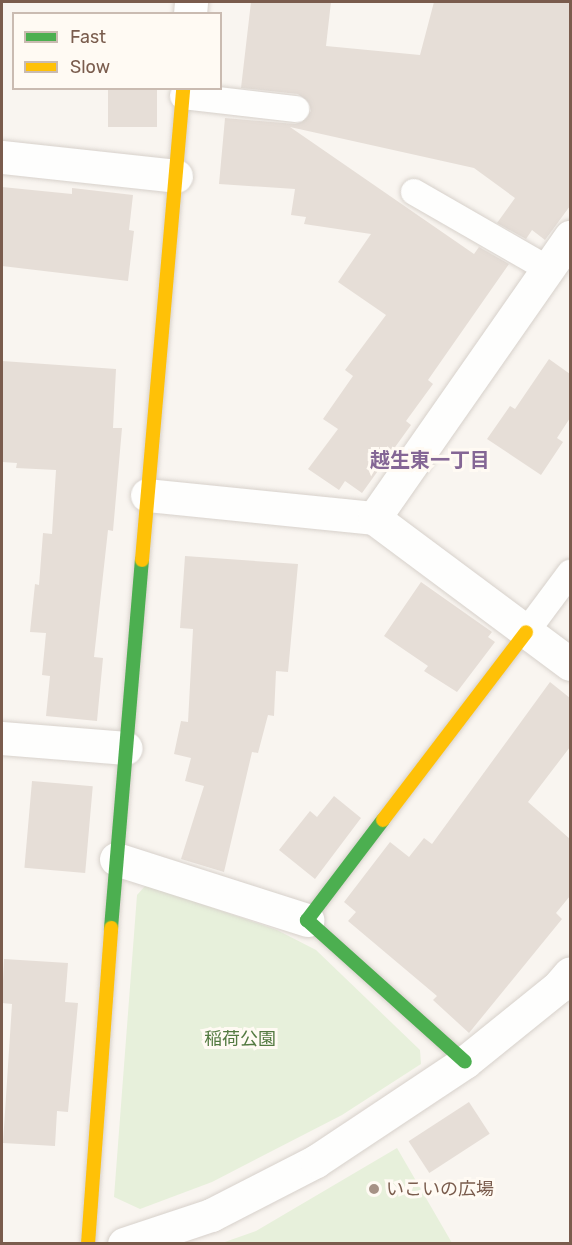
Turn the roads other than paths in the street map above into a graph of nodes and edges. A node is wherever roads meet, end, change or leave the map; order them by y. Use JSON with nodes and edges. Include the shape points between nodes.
{"nodes":[{"id":1,"x":183,"y":92,"type":"edge"},
{"id":2,"x":296,"y":109,"type":"dead end"},
{"id":3,"x":2,"y":157,"type":"edge"},
{"id":4,"x":176,"y":176,"type":"junction"},
{"id":5,"x":414,"y":192,"type":"dead end"},
{"id":6,"x":570,"y":237,"type":"edge"},
{"id":7,"x":548,"y":269,"type":"junction"},
{"id":8,"x":147,"y":495,"type":"junction"},
{"id":9,"x":374,"y":518,"type":"junction"},
{"id":10,"x":570,"y":573,"type":"edge"},
{"id":11,"x":526,"y":632,"type":"junction"},
{"id":12,"x":570,"y":664,"type":"edge"},
{"id":13,"x":2,"y":738,"type":"edge"},
{"id":14,"x":126,"y":748,"type":"junction"},
{"id":15,"x":116,"y":859,"type":"junction"},
{"id":16,"x":307,"y":920,"type":"junction"},
{"id":17,"x":570,"y":973,"type":"edge"},
{"id":18,"x":465,"y":1062,"type":"junction"},
{"id":19,"x":88,"y":1244,"type":"edge"},
{"id":20,"x":124,"y":1244,"type":"edge"}],
"edges":[{"from":1,"to":2,"type":"lane"},
{"from":1,"to":4,"type":"street"},
{"from":3,"to":4,"type":"street"},
{"from":4,"to":8,"type":"street"},
{"from":5,"to":7,"type":"lane"},
{"from":6,"to":7,"type":"street"},
{"from":7,"to":9,"type":"street"},
{"from":8,"to":9,"type":"street"},
{"from":8,"to":14,"type":"street"},
{"from":9,"to":11,"type":"street"},
{"from":10,"to":11,"type":"lane"},
{"from":11,"to":12,"type":"street"},
{"from":11,"to":16,"type":"street"},
{"from":13,"to":14,"type":"street"},
{"from":14,"to":15,"type":"street"},
{"from":15,"to":16,"type":"street"},
{"from":15,"to":19,"type":"street"},
{"from":16,"to":18,"type":"street"},
{"from":17,"to":18,"type":"street"},
{"from":18,"to":20,"type":"street","via":[[316,1161],[211,1215]]}]}
